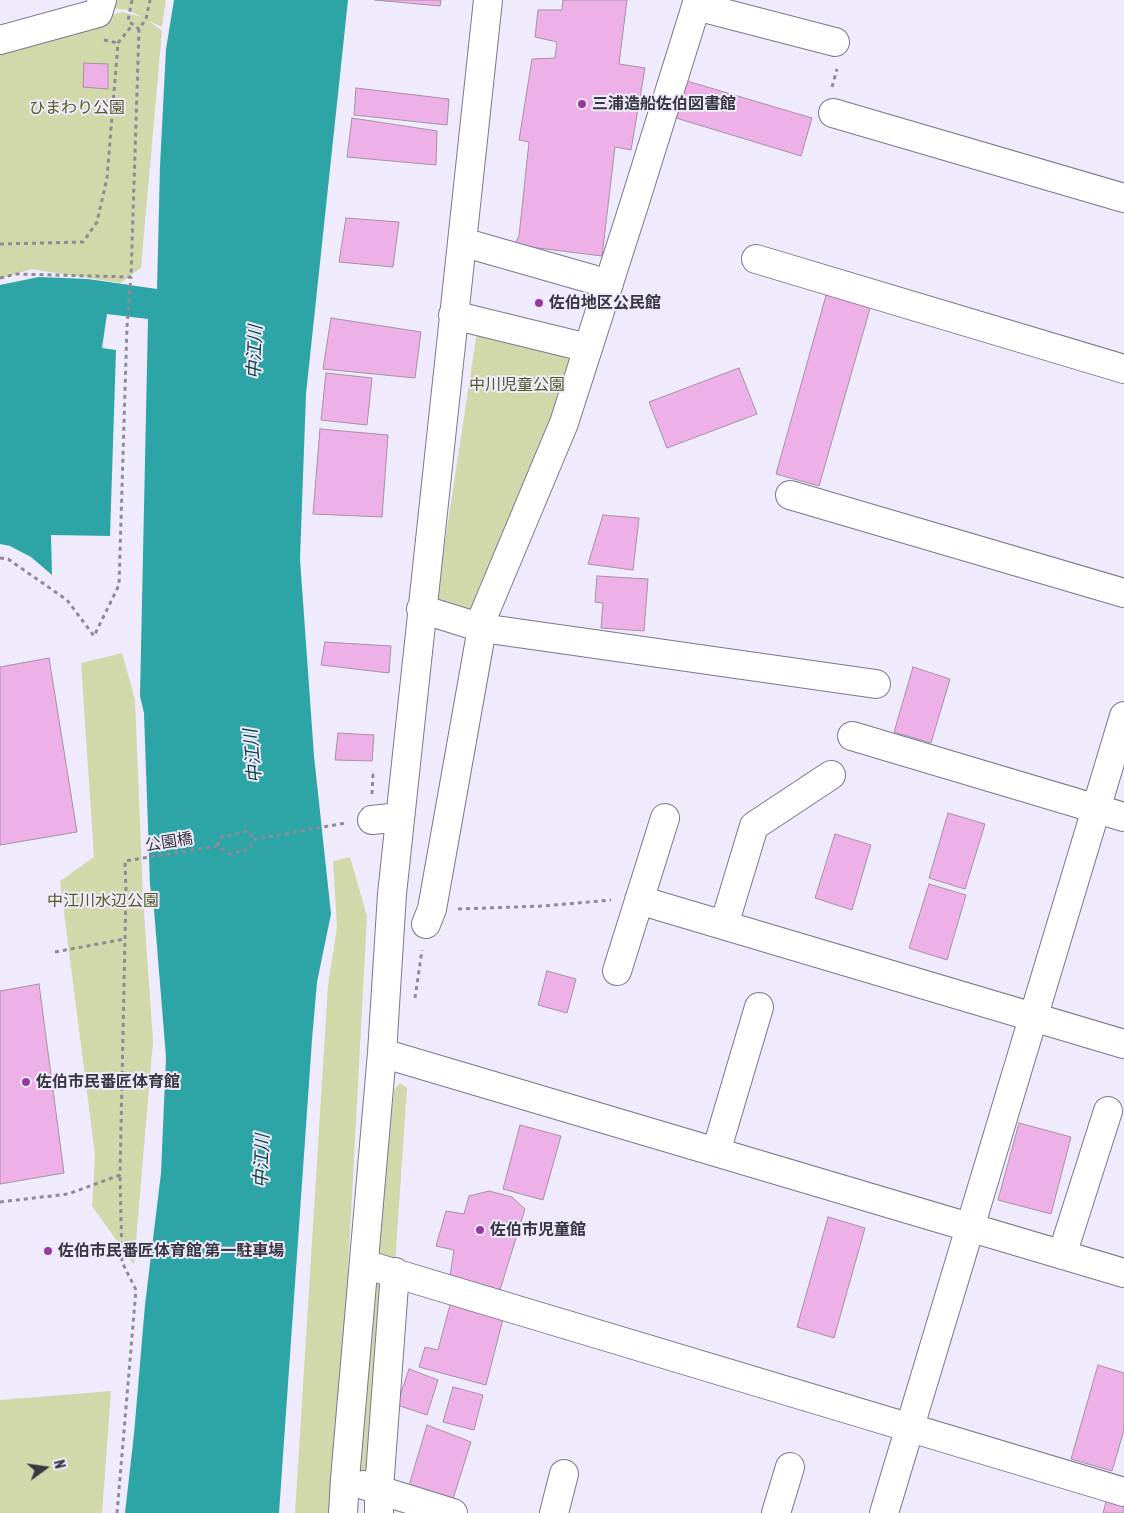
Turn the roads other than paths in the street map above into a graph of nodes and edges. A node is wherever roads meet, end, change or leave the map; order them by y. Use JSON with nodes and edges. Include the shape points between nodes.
{"nodes":[{"id":1,"x":102,"y":0,"type":"edge"},
{"id":2,"x":488,"y":0,"type":"edge"},
{"id":3,"x":697,"y":3,"type":"edge"},
{"id":4,"x":0,"y":40,"type":"edge"},
{"id":5,"x":835,"y":42,"type":"road end"},
{"id":6,"x":833,"y":113,"type":"road end"},
{"id":7,"x":1124,"y":198,"type":"edge"},
{"id":8,"x":462,"y":242,"type":"junction"},
{"id":9,"x":756,"y":259,"type":"dead end"},
{"id":10,"x":609,"y":284,"type":"junction"},
{"id":11,"x":453,"y":315,"type":"junction"},
{"id":12,"x":588,"y":348,"type":"junction"},
{"id":13,"x":1124,"y":369,"type":"edge"},
{"id":14,"x":790,"y":495,"type":"dead end"},
{"id":15,"x":1124,"y":593,"type":"edge"},
{"id":16,"x":421,"y":609,"type":"junction"},
{"id":17,"x":482,"y":628,"type":"junction"},
{"id":18,"x":876,"y":684,"type":"dead end"},
{"id":19,"x":1124,"y":716,"type":"edge"},
{"id":20,"x":852,"y":736,"type":"dead end"},
{"id":21,"x":831,"y":775,"type":"dead end"},
{"id":22,"x":1096,"y":809,"type":"junction"},
{"id":23,"x":399,"y":817,"type":"junction"},
{"id":24,"x":665,"y":818,"type":"dead end"},
{"id":25,"x":1124,"y":818,"type":"edge"},
{"id":26,"x":359,"y":822,"type":"road end"},
{"id":27,"x":639,"y":900,"type":"junction"},
{"id":28,"x":429,"y":917,"type":"road end"},
{"id":29,"x":724,"y":925,"type":"junction"},
{"id":30,"x":617,"y":971,"type":"dead end"},
{"id":31,"x":759,"y":1007,"type":"dead end"},
{"id":32,"x":1033,"y":1017,"type":"junction"},
{"id":33,"x":1124,"y":1044,"type":"edge"},
{"id":34,"x":382,"y":1053,"type":"junction"},
{"id":35,"x":1108,"y":1111,"type":"dead end"},
{"id":36,"x":716,"y":1152,"type":"junction"},
{"id":37,"x":970,"y":1228,"type":"junction"},
{"id":38,"x":1062,"y":1255,"type":"junction"},
{"id":39,"x":364,"y":1264,"type":"junction"},
{"id":40,"x":395,"y":1272,"type":"junction"},
{"id":41,"x":1124,"y":1273,"type":"edge"},
{"id":42,"x":910,"y":1428,"type":"junction"},
{"id":43,"x":790,"y":1468,"type":"dead end"},
{"id":44,"x":564,"y":1474,"type":"dead end"},
{"id":45,"x":344,"y":1479,"type":"junction"},
{"id":46,"x":1124,"y":1492,"type":"edge"},
{"id":47,"x":379,"y":1501,"type":"edge"},
{"id":48,"x":343,"y":1513,"type":"edge"},
{"id":49,"x":453,"y":1513,"type":"edge"},
{"id":50,"x":554,"y":1513,"type":"edge"},
{"id":51,"x":776,"y":1513,"type":"edge"},
{"id":52,"x":884,"y":1513,"type":"edge"}],
"edges":[{"from":1,"to":4,"type":"street","via":[[98,14]]},
{"from":2,"to":8,"type":"street"},
{"from":3,"to":5,"type":"street"},
{"from":3,"to":10,"type":"street"},
{"from":6,"to":7,"type":"street"},
{"from":8,"to":10,"type":"street"},
{"from":8,"to":11,"type":"street"},
{"from":9,"to":13,"type":"street"},
{"from":10,"to":12,"type":"street"},
{"from":11,"to":12,"type":"street"},
{"from":11,"to":16,"type":"street"},
{"from":12,"to":17,"type":"street","via":[[564,424],[482,619]]},
{"from":14,"to":15,"type":"street"},
{"from":16,"to":17,"type":"street"},
{"from":16,"to":23,"type":"street"},
{"from":17,"to":18,"type":"street"},
{"from":17,"to":28,"type":"street"},
{"from":19,"to":22,"type":"street"},
{"from":20,"to":22,"type":"street"},
{"from":21,"to":29,"type":"street","via":[[754,826]]},
{"from":22,"to":25,"type":"street"},
{"from":22,"to":32,"type":"street"},
{"from":23,"to":26,"type":"street"},
{"from":23,"to":34,"type":"street"},
{"from":24,"to":27,"type":"street"},
{"from":27,"to":29,"type":"street"},
{"from":27,"to":30,"type":"street"},
{"from":29,"to":32,"type":"street"},
{"from":31,"to":36,"type":"street"},
{"from":32,"to":33,"type":"street"},
{"from":32,"to":37,"type":"street"},
{"from":34,"to":36,"type":"street"},
{"from":34,"to":39,"type":"street"},
{"from":35,"to":38,"type":"street"},
{"from":36,"to":37,"type":"street"},
{"from":37,"to":38,"type":"street"},
{"from":37,"to":42,"type":"street"},
{"from":38,"to":41,"type":"street"},
{"from":39,"to":40,"type":"street"},
{"from":39,"to":45,"type":"street"},
{"from":40,"to":42,"type":"street"},
{"from":40,"to":47,"type":"street"},
{"from":42,"to":46,"type":"street"},
{"from":42,"to":52,"type":"street"},
{"from":43,"to":51,"type":"street"},
{"from":44,"to":50,"type":"street"},
{"from":45,"to":47,"type":"street"},
{"from":45,"to":48,"type":"street"},
{"from":47,"to":49,"type":"street"}]}
